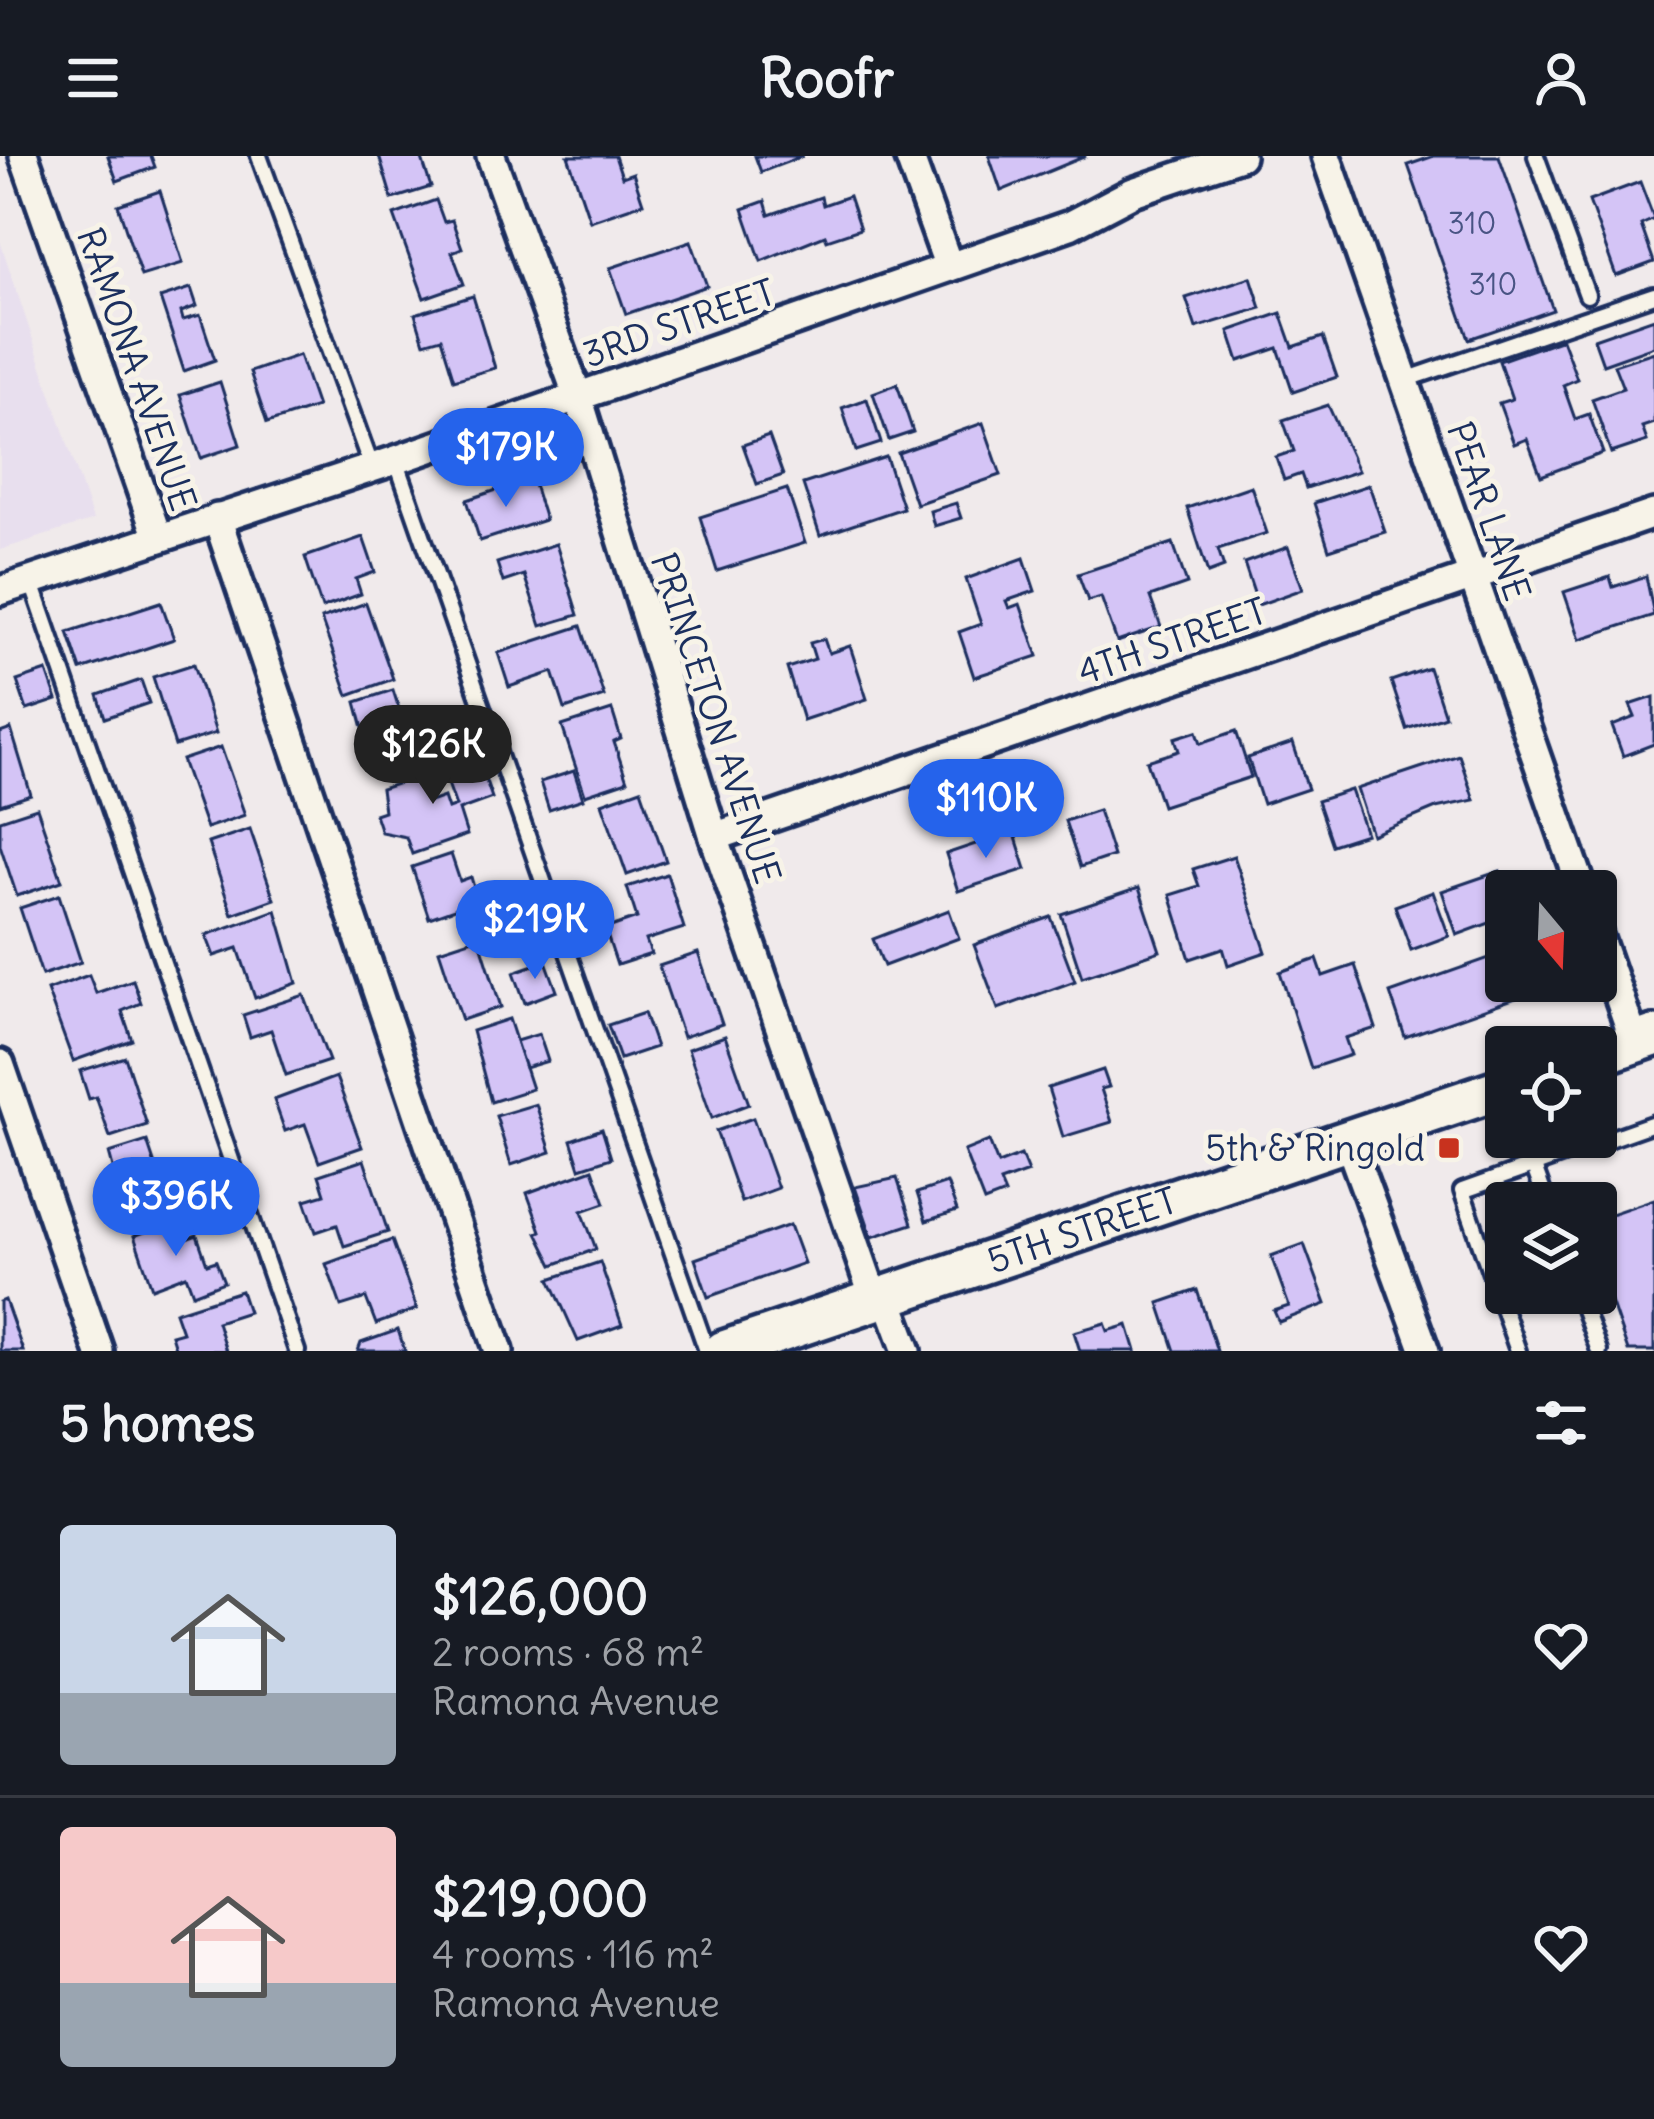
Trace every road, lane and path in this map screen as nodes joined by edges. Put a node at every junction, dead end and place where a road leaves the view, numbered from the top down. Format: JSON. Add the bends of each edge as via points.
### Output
{"nodes":[{"id":1,"x":24,"y":156,"type":"edge"},
{"id":2,"x":259,"y":156,"type":"edge"},
{"id":3,"x":491,"y":156,"type":"edge"},
{"id":4,"x":909,"y":156,"type":"edge"},
{"id":5,"x":1240,"y":156,"type":"edge"},
{"id":6,"x":1325,"y":156,"type":"edge"},
{"id":7,"x":1536,"y":156,"type":"edge"},
{"id":8,"x":949,"y":267,"type":"junction"},
{"id":9,"x":1654,"y":295,"type":"edge"},
{"id":10,"x":1587,"y":296,"type":"dead end"},
{"id":11,"x":1405,"y":380,"type":"junction"},
{"id":12,"x":578,"y":397,"type":"junction"},
{"id":13,"x":384,"y":464,"type":"junction"},
{"id":14,"x":1654,"y":514,"type":"edge"},
{"id":15,"x":217,"y":518,"type":"junction"},
{"id":16,"x":158,"y":538,"type":"junction"},
{"id":17,"x":1474,"y":575,"type":"junction"},
{"id":18,"x":32,"y":580,"type":"junction"},
{"id":19,"x":0,"y":591,"type":"edge"},
{"id":20,"x":714,"y":837,"type":"junction"},
{"id":21,"x":1575,"y":870,"type":"edge"},
{"id":22,"x":1617,"y":978,"type":"edge"},
{"id":23,"x":1644,"y":1040,"type":"edge"},
{"id":24,"x":0,"y":1064,"type":"edge"},
{"id":25,"x":1485,"y":1095,"type":"edge"},
{"id":26,"x":1654,"y":1123,"type":"edge"},
{"id":27,"x":1348,"y":1140,"type":"junction"},
{"id":28,"x":1530,"y":1158,"type":"edge"},
{"id":29,"x":1533,"y":1166,"type":"junction"},
{"id":30,"x":1539,"y":1182,"type":"edge"},
{"id":31,"x":881,"y":1299,"type":"junction"},
{"id":32,"x":1586,"y":1314,"type":"edge"},
{"id":33,"x":99,"y":1351,"type":"edge"},
{"id":34,"x":297,"y":1351,"type":"edge"},
{"id":35,"x":500,"y":1351,"type":"edge"},
{"id":36,"x":707,"y":1351,"type":"edge"},
{"id":37,"x":724,"y":1351,"type":"edge"},
{"id":38,"x":907,"y":1351,"type":"edge"},
{"id":39,"x":1425,"y":1351,"type":"edge"},
{"id":40,"x":1518,"y":1351,"type":"edge"},
{"id":41,"x":1599,"y":1351,"type":"edge"}],
"edges":[{"from":1,"to":16,"type":"street","name":"RAMONA AVENUE"},
{"from":2,"to":13,"type":"lane"},
{"from":3,"to":12,"type":"street","name":"PRINCETON AVENUE"},
{"from":4,"to":8,"type":"street"},
{"from":5,"to":8,"type":"street","name":"3RD STREET"},
{"from":6,"to":11,"type":"street","name":"PEAR LANE"},
{"from":7,"to":10,"type":"lane"},
{"from":8,"to":12,"type":"street","name":"3RD STREET"},
{"from":9,"to":11,"type":"lane"},
{"from":11,"to":17,"type":"street","name":"PEAR LANE"},
{"from":12,"to":13,"type":"street","name":"3RD STREET"},
{"from":12,"to":20,"type":"street","name":"PRINCETON AVENUE"},
{"from":13,"to":15,"type":"street","name":"3RD STREET"},
{"from":13,"to":36,"type":"lane"},
{"from":14,"to":17,"type":"street","name":"4TH STREET"},
{"from":15,"to":16,"type":"street","name":"3RD STREET"},
{"from":15,"to":35,"type":"street","name":"RAMONA AVENUE"},
{"from":16,"to":18,"type":"street","name":"3RD STREET"},
{"from":17,"to":20,"type":"street","name":"4TH STREET"},
{"from":17,"to":21,"type":"street","name":"PEAR LANE"},
{"from":18,"to":19,"type":"street","name":"3RD STREET"},
{"from":18,"to":34,"type":"lane"},
{"from":20,"to":31,"type":"street","name":"PRINCETON AVENUE"},
{"from":22,"to":23,"type":"street"},
{"from":24,"to":33,"type":"street"},
{"from":25,"to":27,"type":"main road","name":"5TH STREET"},
{"from":26,"to":29,"type":"lane"},
{"from":27,"to":31,"type":"main road","name":"5TH STREET"},
{"from":27,"to":39,"type":"street"},
{"from":28,"to":29,"type":"lane"},
{"from":29,"to":30,"type":"lane"},
{"from":29,"to":40,"type":"lane","via":[[1462,1191]]},
{"from":31,"to":37,"type":"main road","name":"5TH STREET"},
{"from":31,"to":38,"type":"street","name":"PRINCETON AVENUE"},
{"from":32,"to":41,"type":"lane"}]}
